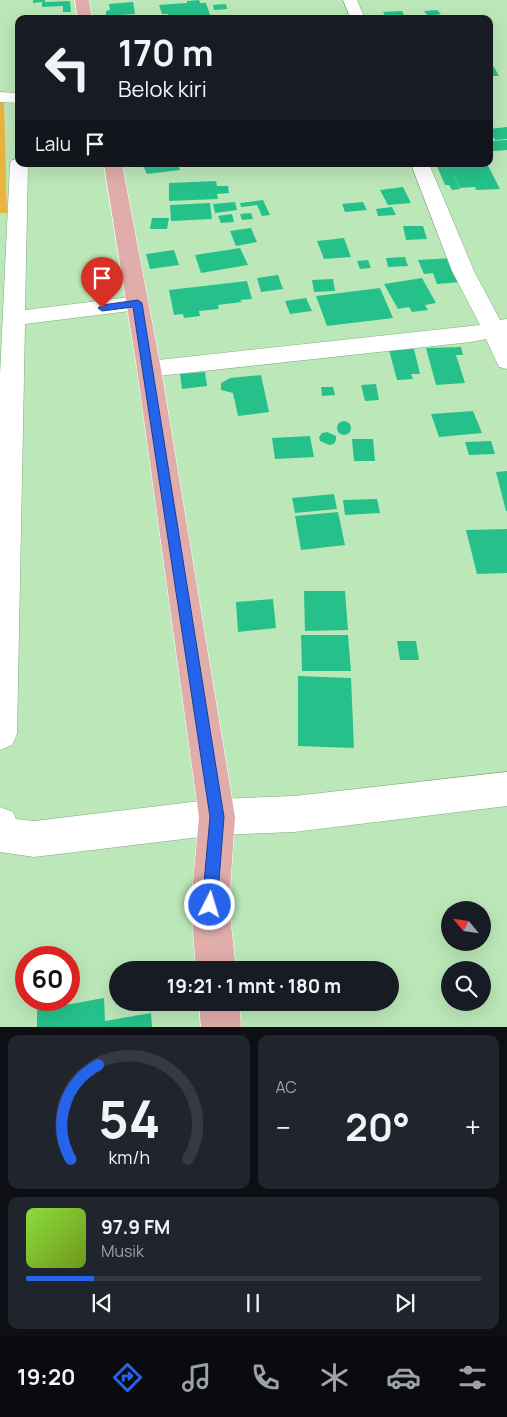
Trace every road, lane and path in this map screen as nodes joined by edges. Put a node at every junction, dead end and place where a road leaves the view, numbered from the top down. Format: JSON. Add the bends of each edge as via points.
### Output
{"nodes":[{"id":1,"x":82,"y":0,"type":"edge"},
{"id":2,"x":350,"y":0,"type":"edge"},
{"id":3,"x":84,"y":15,"type":"edge"},
{"id":4,"x":356,"y":15,"type":"edge"},
{"id":5,"x":0,"y":97,"type":"edge"},
{"id":6,"x":15,"y":98,"type":"edge"},
{"id":7,"x":19,"y":167,"type":"edge"},
{"id":8,"x":114,"y":167,"type":"edge"},
{"id":9,"x":421,"y":167,"type":"edge"},
{"id":10,"x":138,"y":303,"type":"junction"},
{"id":11,"x":15,"y":318,"type":"junction"},
{"id":12,"x":500,"y":327,"type":"edge"},
{"id":13,"x":507,"y":361,"type":"edge"},
{"id":14,"x":149,"y":369,"type":"junction"},
{"id":15,"x":6,"y":411,"type":"edge"},
{"id":16,"x":0,"y":734,"type":"edge"},
{"id":17,"x":507,"y":789,"type":"edge"},
{"id":18,"x":217,"y":817,"type":"junction"},
{"id":19,"x":0,"y":825,"type":"edge"},
{"id":20,"x":215,"y":961,"type":"edge"},
{"id":21,"x":220,"y":1011,"type":"edge"},
{"id":22,"x":221,"y":1027,"type":"edge"}],
"edges":[{"from":1,"to":3,"type":"main road"},
{"from":2,"to":4,"type":"street"},
{"from":5,"to":6,"type":"street"},
{"from":7,"to":11,"type":"street"},
{"from":8,"to":10,"type":"main road"},
{"from":9,"to":12,"type":"street","via":[[463,271]]},
{"from":10,"to":11,"type":"street"},
{"from":10,"to":14,"type":"main road"},
{"from":11,"to":15,"type":"street"},
{"from":12,"to":13,"type":"street"},
{"from":12,"to":14,"type":"street","via":[[471,335]]},
{"from":14,"to":18,"type":"main road"},
{"from":15,"to":16,"type":"street"},
{"from":17,"to":18,"type":"street","via":[[294,814]]},
{"from":18,"to":19,"type":"street","via":[[34,840],[5,836]]},
{"from":18,"to":20,"type":"main road","via":[[210,905]]},
{"from":21,"to":22,"type":"main road"}]}
